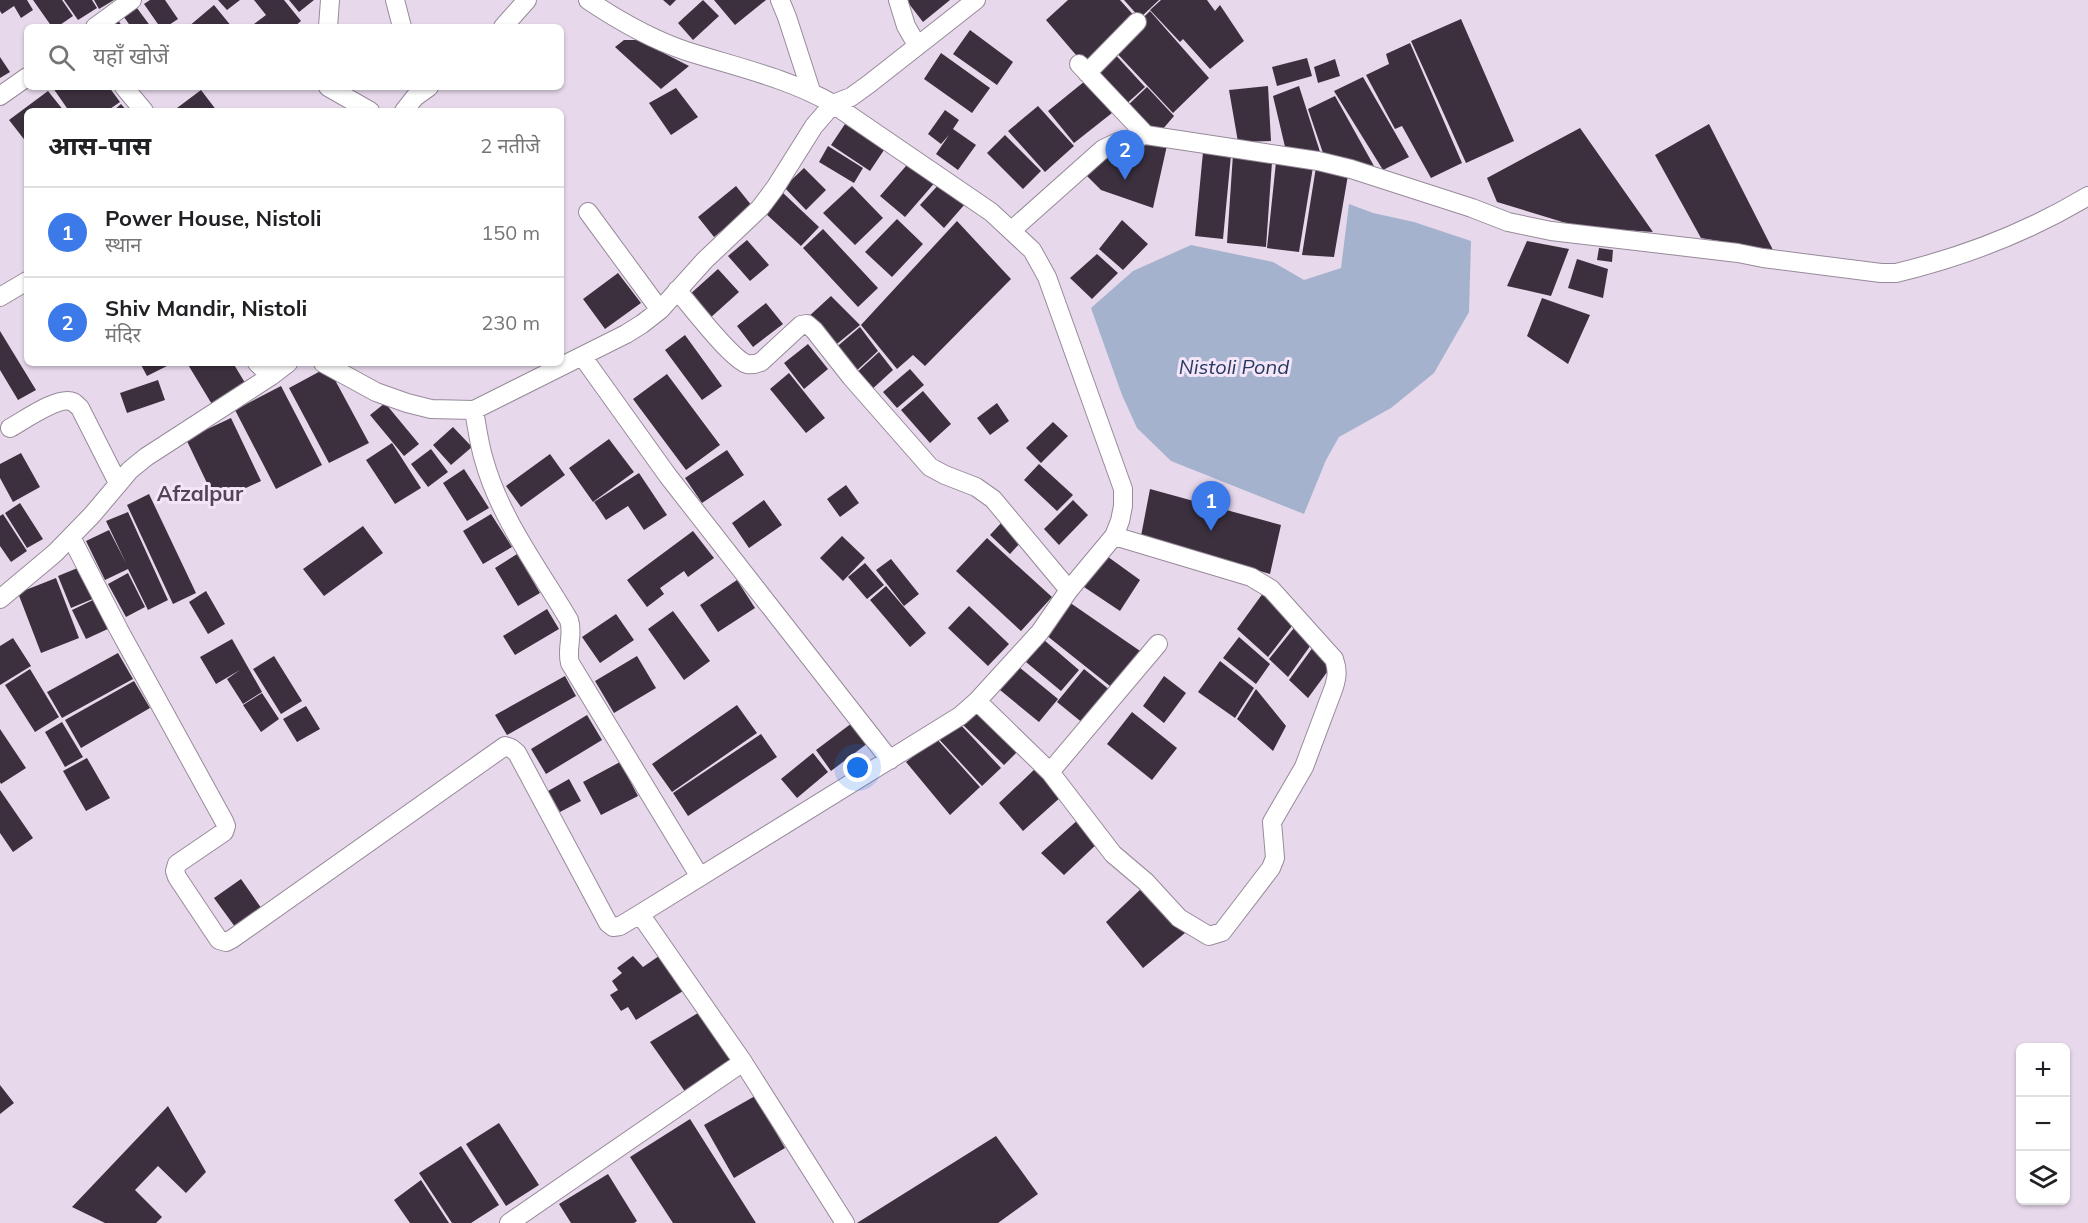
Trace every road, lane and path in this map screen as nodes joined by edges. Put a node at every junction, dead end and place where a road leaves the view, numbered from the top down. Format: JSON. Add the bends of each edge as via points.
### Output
{"nodes":[{"id":1,"x":132,"y":0,"type":"edge"},
{"id":2,"x":330,"y":0,"type":"edge"},
{"id":3,"x":395,"y":0,"type":"edge"},
{"id":4,"x":527,"y":0,"type":"edge"},
{"id":5,"x":588,"y":0,"type":"edge"},
{"id":6,"x":780,"y":0,"type":"edge"},
{"id":7,"x":898,"y":0,"type":"edge"},
{"id":8,"x":976,"y":0,"type":"edge"},
{"id":9,"x":1137,"y":22,"type":"dead end"},
{"id":10,"x":99,"y":24,"type":"edge"},
{"id":11,"x":328,"y":24,"type":"edge"},
{"id":12,"x":401,"y":24,"type":"edge"},
{"id":13,"x":506,"y":24,"type":"edge"},
{"id":14,"x":917,"y":45,"type":"junction"},
{"id":15,"x":24,"y":78,"type":"edge"},
{"id":16,"x":126,"y":90,"type":"edge"},
{"id":17,"x":333,"y":90,"type":"edge"},
{"id":18,"x":811,"y":92,"type":"junction"},
{"id":19,"x":0,"y":96,"type":"edge"},
{"id":20,"x":833,"y":104,"type":"junction"},
{"id":21,"x":141,"y":108,"type":"edge"},
{"id":22,"x":365,"y":108,"type":"edge"},
{"id":23,"x":1146,"y":135,"type":"junction"},
{"id":24,"x":2088,"y":196,"type":"edge"},
{"id":25,"x":588,"y":212,"type":"dead end"},
{"id":26,"x":1012,"y":230,"type":"junction"},
{"id":27,"x":24,"y":283,"type":"edge"},
{"id":28,"x":677,"y":290,"type":"junction"},
{"id":29,"x":0,"y":297,"type":"edge"},
{"id":30,"x":660,"y":310,"type":"junction"},
{"id":31,"x":582,"y":356,"type":"junction"},
{"id":32,"x":564,"y":365,"type":"edge"},
{"id":33,"x":260,"y":366,"type":"edge"},
{"id":34,"x":284,"y":366,"type":"edge"},
{"id":35,"x":328,"y":366,"type":"edge"},
{"id":36,"x":562,"y":366,"type":"edge"},
{"id":37,"x":271,"y":376,"type":"junction"},
{"id":38,"x":474,"y":410,"type":"junction"},
{"id":39,"x":10,"y":428,"type":"dead end"},
{"id":40,"x":118,"y":483,"type":"junction"},
{"id":41,"x":1113,"y":536,"type":"junction"},
{"id":42,"x":71,"y":537,"type":"junction"},
{"id":43,"x":1069,"y":590,"type":"junction"},
{"id":44,"x":0,"y":599,"type":"edge"},
{"id":45,"x":1158,"y":644,"type":"dead end"},
{"id":46,"x":977,"y":701,"type":"junction"},
{"id":47,"x":890,"y":760,"type":"junction"},
{"id":48,"x":1050,"y":772,"type":"junction"},
{"id":49,"x":700,"y":877,"type":"junction"},
{"id":50,"x":640,"y":914,"type":"junction"},
{"id":51,"x":743,"y":1062,"type":"junction"},
{"id":52,"x":509,"y":1223,"type":"edge"},
{"id":53,"x":845,"y":1223,"type":"edge"}],
"edges":[{"from":1,"to":10,"type":"street"},
{"from":2,"to":11,"type":"street"},
{"from":3,"to":12,"type":"street"},
{"from":4,"to":13,"type":"street"},
{"from":5,"to":18,"type":"street","via":[[649,36]]},
{"from":6,"to":18,"type":"street"},
{"from":7,"to":14,"type":"street"},
{"from":8,"to":14,"type":"street"},
{"from":9,"to":23,"type":"street","via":[[1083,68]]},
{"from":14,"to":20,"type":"street","via":[[851,97]]},
{"from":15,"to":19,"type":"street"},
{"from":16,"to":21,"type":"street"},
{"from":17,"to":22,"type":"street"},
{"from":18,"to":20,"type":"street"},
{"from":20,"to":26,"type":"street"},
{"from":20,"to":28,"type":"street","via":[[760,208]]},
{"from":23,"to":24,"type":"street","via":[[1318,161],[1508,222],[1551,231],[1881,273],[1896,273],[1977,250]]},
{"from":23,"to":26,"type":"street","via":[[1103,149]]},
{"from":25,"to":30,"type":"street"},
{"from":26,"to":41,"type":"street","via":[[1032,250],[1047,277],[1123,489],[1120,521]]},
{"from":27,"to":29,"type":"street"},
{"from":28,"to":30,"type":"street"},
{"from":28,"to":43,"type":"street","via":[[745,363],[761,362],[801,325],[807,324],[930,467],[976,487],[993,499]]},
{"from":30,"to":31,"type":"street"},
{"from":31,"to":32,"type":"street"},
{"from":31,"to":47,"type":"street","via":[[668,476]]},
{"from":33,"to":37,"type":"street"},
{"from":34,"to":37,"type":"street"},
{"from":35,"to":38,"type":"street","via":[[376,392],[407,403],[431,409]]},
{"from":36,"to":38,"type":"street"},
{"from":37,"to":40,"type":"street","via":[[146,457]]},
{"from":38,"to":49,"type":"street","via":[[483,460],[495,491],[569,620],[570,663]]},
{"from":39,"to":40,"type":"street","via":[[55,403],[74,402]]},
{"from":40,"to":42,"type":"street"},
{"from":41,"to":43,"type":"street"},
{"from":41,"to":48,"type":"street","via":[[1261,581],[1334,660],[1337,675],[1304,767],[1272,822],[1275,858],[1271,868],[1216,935],[1209,936],[1179,918],[1146,882],[1122,864]]},
{"from":42,"to":44,"type":"street"},
{"from":42,"to":50,"type":"street","via":[[224,820],[224,832],[177,864],[175,871],[219,940],[232,939],[505,746],[517,753],[608,923],[620,926]]},
{"from":43,"to":46,"type":"street","via":[[1040,632]]},
{"from":45,"to":48,"type":"street"},
{"from":46,"to":47,"type":"street"},
{"from":46,"to":48,"type":"street"},
{"from":47,"to":49,"type":"street"},
{"from":49,"to":50,"type":"street"},
{"from":50,"to":51,"type":"street"},
{"from":51,"to":52,"type":"street"},
{"from":51,"to":53,"type":"street"}]}
